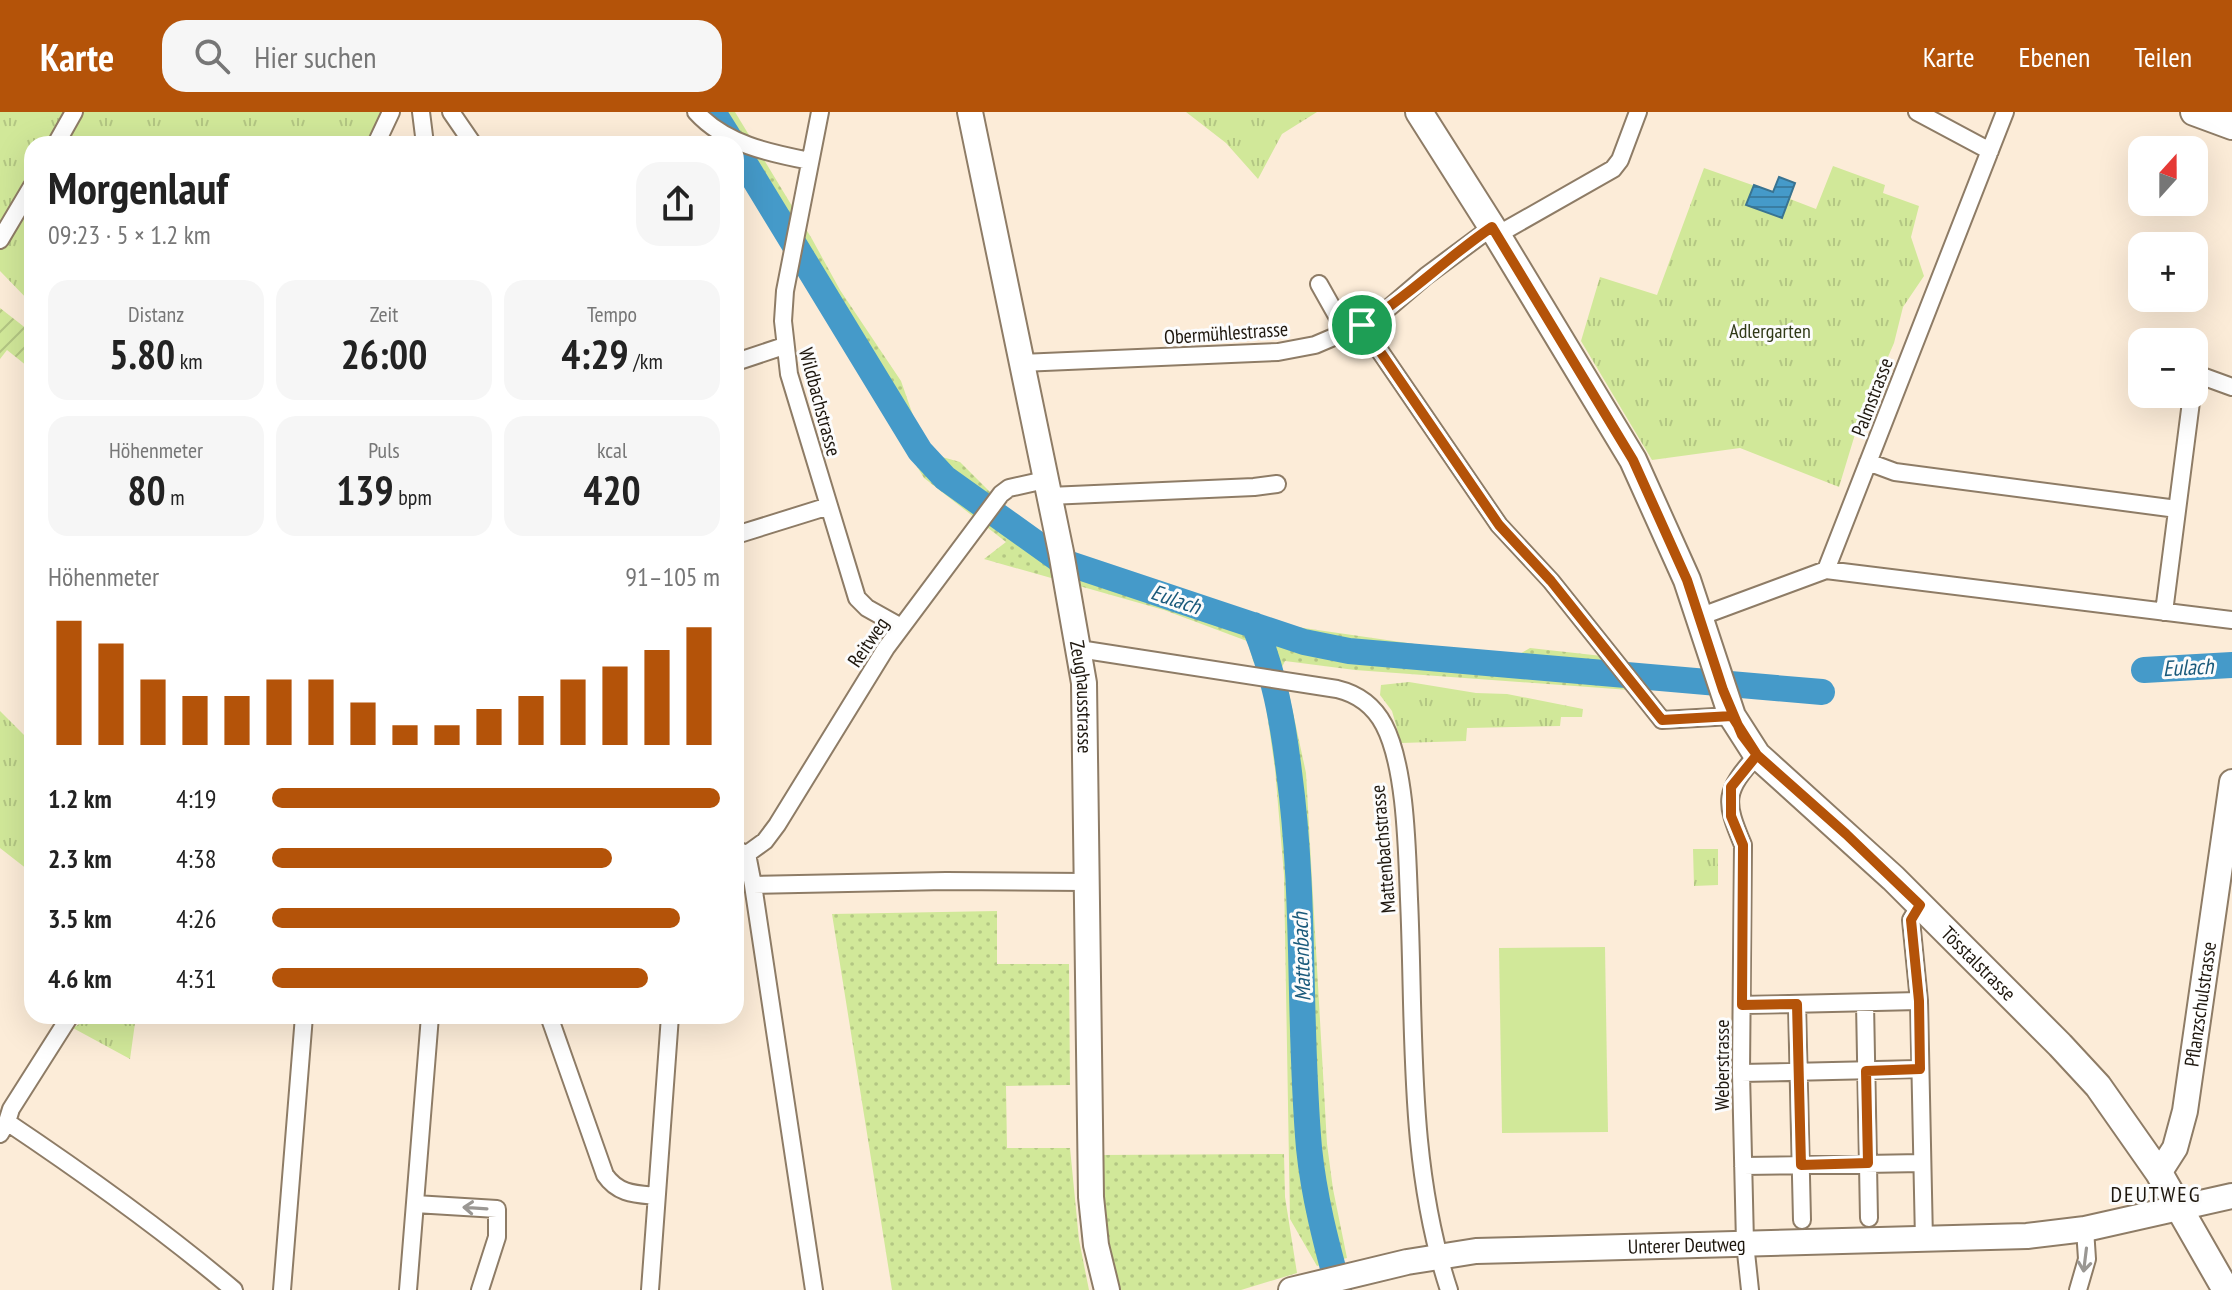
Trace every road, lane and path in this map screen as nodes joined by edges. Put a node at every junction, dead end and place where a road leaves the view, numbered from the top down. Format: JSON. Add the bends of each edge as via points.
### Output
{"nodes":[{"id":1,"x":74,"y":112,"type":"edge"},
{"id":2,"x":391,"y":112,"type":"edge"},
{"id":3,"x":421,"y":112,"type":"edge"},
{"id":4,"x":451,"y":112,"type":"edge"},
{"id":5,"x":820,"y":112,"type":"edge"},
{"id":6,"x":970,"y":112,"type":"edge"},
{"id":7,"x":1419,"y":112,"type":"edge"},
{"id":8,"x":1638,"y":112,"type":"edge"},
{"id":9,"x":1917,"y":112,"type":"edge"},
{"id":10,"x":2005,"y":112,"type":"edge"},
{"id":11,"x":2194,"y":112,"type":"edge"},
{"id":12,"x":702,"y":118,"type":"edge"},
{"id":13,"x":2232,"y":126,"type":"edge"},
{"id":14,"x":60,"y":136,"type":"edge"},
{"id":15,"x":380,"y":136,"type":"edge"},
{"id":16,"x":424,"y":136,"type":"edge"},
{"id":17,"x":468,"y":136,"type":"edge"},
{"id":18,"x":732,"y":136,"type":"edge"},
{"id":19,"x":744,"y":143,"type":"edge"},
{"id":20,"x":1990,"y":151,"type":"junction"},
{"id":21,"x":810,"y":161,"type":"junction"},
{"id":22,"x":24,"y":200,"type":"edge"},
{"id":23,"x":1495,"y":231,"type":"junction"},
{"id":24,"x":0,"y":240,"type":"edge"},
{"id":25,"x":1319,"y":284,"type":"dead end"},
{"id":26,"x":1354,"y":329,"type":"junction"},
{"id":27,"x":784,"y":346,"type":"junction"},
{"id":28,"x":744,"y":359,"type":"edge"},
{"id":29,"x":1021,"y":363,"type":"junction"},
{"id":30,"x":2208,"y":378,"type":"edge"},
{"id":31,"x":2232,"y":387,"type":"edge"},
{"id":32,"x":2190,"y":408,"type":"edge"},
{"id":33,"x":1868,"y":462,"type":"junction"},
{"id":34,"x":1277,"y":484,"type":"dead end"},
{"id":35,"x":1047,"y":488,"type":"junction"},
{"id":36,"x":829,"y":506,"type":"junction"},
{"id":37,"x":2177,"y":509,"type":"junction"},
{"id":38,"x":744,"y":533,"type":"edge"},
{"id":39,"x":1826,"y":570,"type":"junction"},
{"id":40,"x":2164,"y":612,"type":"junction"},
{"id":41,"x":1699,"y":617,"type":"junction"},
{"id":42,"x":2232,"y":620,"type":"edge"},
{"id":43,"x":901,"y":627,"type":"junction"},
{"id":44,"x":1079,"y":649,"type":"junction"},
{"id":45,"x":1732,"y":716,"type":"junction"},
{"id":46,"x":1757,"y":755,"type":"junction"},
{"id":47,"x":2232,"y":782,"type":"edge"},
{"id":48,"x":744,"y":851,"type":"edge"},
{"id":49,"x":744,"y":860,"type":"edge"},
{"id":50,"x":1086,"y":882,"type":"junction"},
{"id":51,"x":753,"y":885,"type":"junction"},
{"id":52,"x":1920,"y":905,"type":"junction"},
{"id":53,"x":1919,"y":1001,"type":"junction"},
{"id":54,"x":1865,"y":1003,"type":"junction"},
{"id":55,"x":1797,"y":1004,"type":"junction"},
{"id":56,"x":1742,"y":1005,"type":"junction"},
{"id":57,"x":65,"y":1024,"type":"edge"},
{"id":58,"x":303,"y":1024,"type":"edge"},
{"id":59,"x":429,"y":1024,"type":"edge"},
{"id":60,"x":552,"y":1024,"type":"edge"},
{"id":61,"x":669,"y":1024,"type":"edge"},
{"id":62,"x":1920,"y":1069,"type":"junction"},
{"id":63,"x":1866,"y":1071,"type":"junction"},
{"id":64,"x":1798,"y":1072,"type":"junction"},
{"id":65,"x":1741,"y":1073,"type":"junction"},
{"id":66,"x":4,"y":1128,"type":"edge"},
{"id":67,"x":1868,"y":1163,"type":"junction"},
{"id":68,"x":1922,"y":1163,"type":"junction"},
{"id":69,"x":1801,"y":1165,"type":"junction"},
{"id":70,"x":1743,"y":1166,"type":"junction"},
{"id":71,"x":2159,"y":1173,"type":"junction"},
{"id":72,"x":656,"y":1196,"type":"junction"},
{"id":73,"x":2232,"y":1196,"type":"edge"},
{"id":74,"x":415,"y":1204,"type":"junction"},
{"id":75,"x":2177,"y":1206,"type":"junction"},
{"id":76,"x":1869,"y":1218,"type":"dead end"},
{"id":77,"x":1802,"y":1220,"type":"dead end"},
{"id":78,"x":2085,"y":1229,"type":"junction"},
{"id":79,"x":1924,"y":1240,"type":"junction"},
{"id":80,"x":1745,"y":1243,"type":"junction"},
{"id":81,"x":1438,"y":1256,"type":"junction"},
{"id":82,"x":234,"y":1290,"type":"edge"},
{"id":83,"x":282,"y":1290,"type":"edge"},
{"id":84,"x":408,"y":1290,"type":"edge"},
{"id":85,"x":480,"y":1290,"type":"edge"},
{"id":86,"x":650,"y":1290,"type":"edge"},
{"id":87,"x":814,"y":1290,"type":"edge"},
{"id":88,"x":1107,"y":1290,"type":"edge"},
{"id":89,"x":1291,"y":1290,"type":"edge"},
{"id":90,"x":1449,"y":1290,"type":"edge"},
{"id":91,"x":1750,"y":1290,"type":"edge"},
{"id":92,"x":2078,"y":1290,"type":"edge"},
{"id":93,"x":2226,"y":1290,"type":"edge"}],
"edges":[{"from":1,"to":14,"type":"street"},
{"from":2,"to":15,"type":"street"},
{"from":3,"to":16,"type":"street"},
{"from":4,"to":17,"type":"street"},
{"from":5,"to":21,"type":"street","name":"Wildbachstrasse"},
{"from":6,"to":29,"type":"street","name":"Zeughausstrasse"},
{"from":7,"to":23,"type":"main road","name":"Tösstalstrasse"},
{"from":8,"to":23,"type":"street","name":"Obermühlestrasse","via":[[1613,169]]},
{"from":9,"to":20,"type":"street"},
{"from":10,"to":20,"type":"street","name":"Palmstrasse"},
{"from":11,"to":13,"type":"main road"},
{"from":12,"to":18,"type":"street"},
{"from":19,"to":21,"type":"street"},
{"from":20,"to":33,"type":"street","name":"Palmstrasse"},
{"from":21,"to":27,"type":"street","name":"Wildbachstrasse","via":[[791,262]]},
{"from":22,"to":24,"type":"street"},
{"from":23,"to":26,"type":"street","name":"Obermühlestrasse"},
{"from":23,"to":41,"type":"main road","name":"Tösstalstrasse","via":[[1633,460]]},
{"from":25,"to":26,"type":"street"},
{"from":26,"to":29,"type":"street","name":"Obermühlestrasse","via":[[1315,345],[1278,352]]},
{"from":26,"to":45,"type":"street","via":[[1499,525],[1662,720]]},
{"from":27,"to":28,"type":"street"},
{"from":27,"to":36,"type":"street","name":"Wildbachstrasse"},
{"from":29,"to":35,"type":"street","name":"Zeughausstrasse"},
{"from":30,"to":31,"type":"street"},
{"from":32,"to":37,"type":"street"},
{"from":33,"to":37,"type":"street","via":[[1895,472]]},
{"from":33,"to":39,"type":"street","name":"Palmstrasse"},
{"from":34,"to":35,"type":"street","name":"Reitweg"},
{"from":35,"to":43,"type":"street","name":"Reitweg","via":[[1009,488]]},
{"from":35,"to":44,"type":"street","name":"Zeughausstrasse"},
{"from":36,"to":38,"type":"street"},
{"from":36,"to":43,"type":"street","name":"Wildbachstrasse","via":[[857,598]]},
{"from":37,"to":40,"type":"street"},
{"from":39,"to":40,"type":"street"},
{"from":39,"to":41,"type":"street"},
{"from":40,"to":42,"type":"street"},
{"from":41,"to":45,"type":"main road","name":"Tösstalstrasse"},
{"from":43,"to":48,"type":"street","name":"Reitweg","via":[[777,825],[765,841]]},
{"from":44,"to":50,"type":"street","name":"Zeughausstrasse"},
{"from":44,"to":81,"type":"street","name":"Mattenbachstrasse","via":[[1337,689],[1356,696],[1383,725],[1406,836],[1420,1169]]},
{"from":45,"to":46,"type":"main road","name":"Tösstalstrasse"},
{"from":46,"to":52,"type":"main road","name":"Tösstalstrasse"},
{"from":46,"to":56,"type":"street","name":"Weberstrasse","via":[[1731,787],[1731,816],[1743,845]]},
{"from":47,"to":71,"type":"street","name":"Pflanzschulstrasse","via":[[2185,1111],[2175,1148]]},
{"from":49,"to":51,"type":"street"},
{"from":50,"to":51,"type":"street"},
{"from":50,"to":88,"type":"street","name":"Zeughausstrasse","via":[[1091,1197]]},
{"from":51,"to":87,"type":"street"},
{"from":52,"to":53,"type":"street","via":[[1911,920]]},
{"from":52,"to":71,"type":"main road","name":"Tösstalstrasse","via":[[2098,1086]]},
{"from":53,"to":54,"type":"street"},
{"from":53,"to":62,"type":"street"},
{"from":54,"to":55,"type":"street"},
{"from":54,"to":63,"type":"street"},
{"from":55,"to":56,"type":"street"},
{"from":55,"to":64,"type":"street"},
{"from":56,"to":65,"type":"street","name":"Weberstrasse"},
{"from":57,"to":66,"type":"street"},
{"from":58,"to":83,"type":"street"},
{"from":59,"to":74,"type":"street"},
{"from":60,"to":72,"type":"street","via":[[605,1175],[626,1193]]},
{"from":61,"to":72,"type":"street"},
{"from":62,"to":63,"type":"street"},
{"from":62,"to":68,"type":"street"},
{"from":63,"to":64,"type":"street"},
{"from":63,"to":67,"type":"street"},
{"from":64,"to":65,"type":"street"},
{"from":64,"to":69,"type":"street"},
{"from":65,"to":70,"type":"street","name":"Weberstrasse"},
{"from":66,"to":82,"type":"street","via":[[99,1183]]},
{"from":67,"to":68,"type":"street"},
{"from":67,"to":69,"type":"street"},
{"from":67,"to":76,"type":"street"},
{"from":68,"to":79,"type":"street"},
{"from":69,"to":70,"type":"street"},
{"from":69,"to":77,"type":"street"},
{"from":70,"to":80,"type":"street","name":"Weberstrasse"},
{"from":71,"to":75,"type":"main road","name":"Tösstalstrasse"},
{"from":72,"to":86,"type":"street"},
{"from":73,"to":75,"type":"street","name":"Unterer Deutweg"},
{"from":74,"to":84,"type":"street"},
{"from":85,"to":74,"type":"street","one_way":true,"via":[[497,1237],[497,1209]]},
{"from":75,"to":78,"type":"street","name":"Unterer Deutweg"},
{"from":75,"to":93,"type":"main road","name":"Tösstalstrasse"},
{"from":78,"to":79,"type":"street","name":"Unterer Deutweg"},
{"from":78,"to":92,"type":"street","one_way":true,"via":[[2087,1259]]},
{"from":79,"to":80,"type":"street","name":"Unterer Deutweg"},
{"from":80,"to":81,"type":"street","name":"Unterer Deutweg"},
{"from":80,"to":91,"type":"street","name":"Weberstrasse"},
{"from":81,"to":89,"type":"street","name":"Unterer Deutweg"},
{"from":81,"to":90,"type":"street","name":"Mattenbachstrasse"}]}
